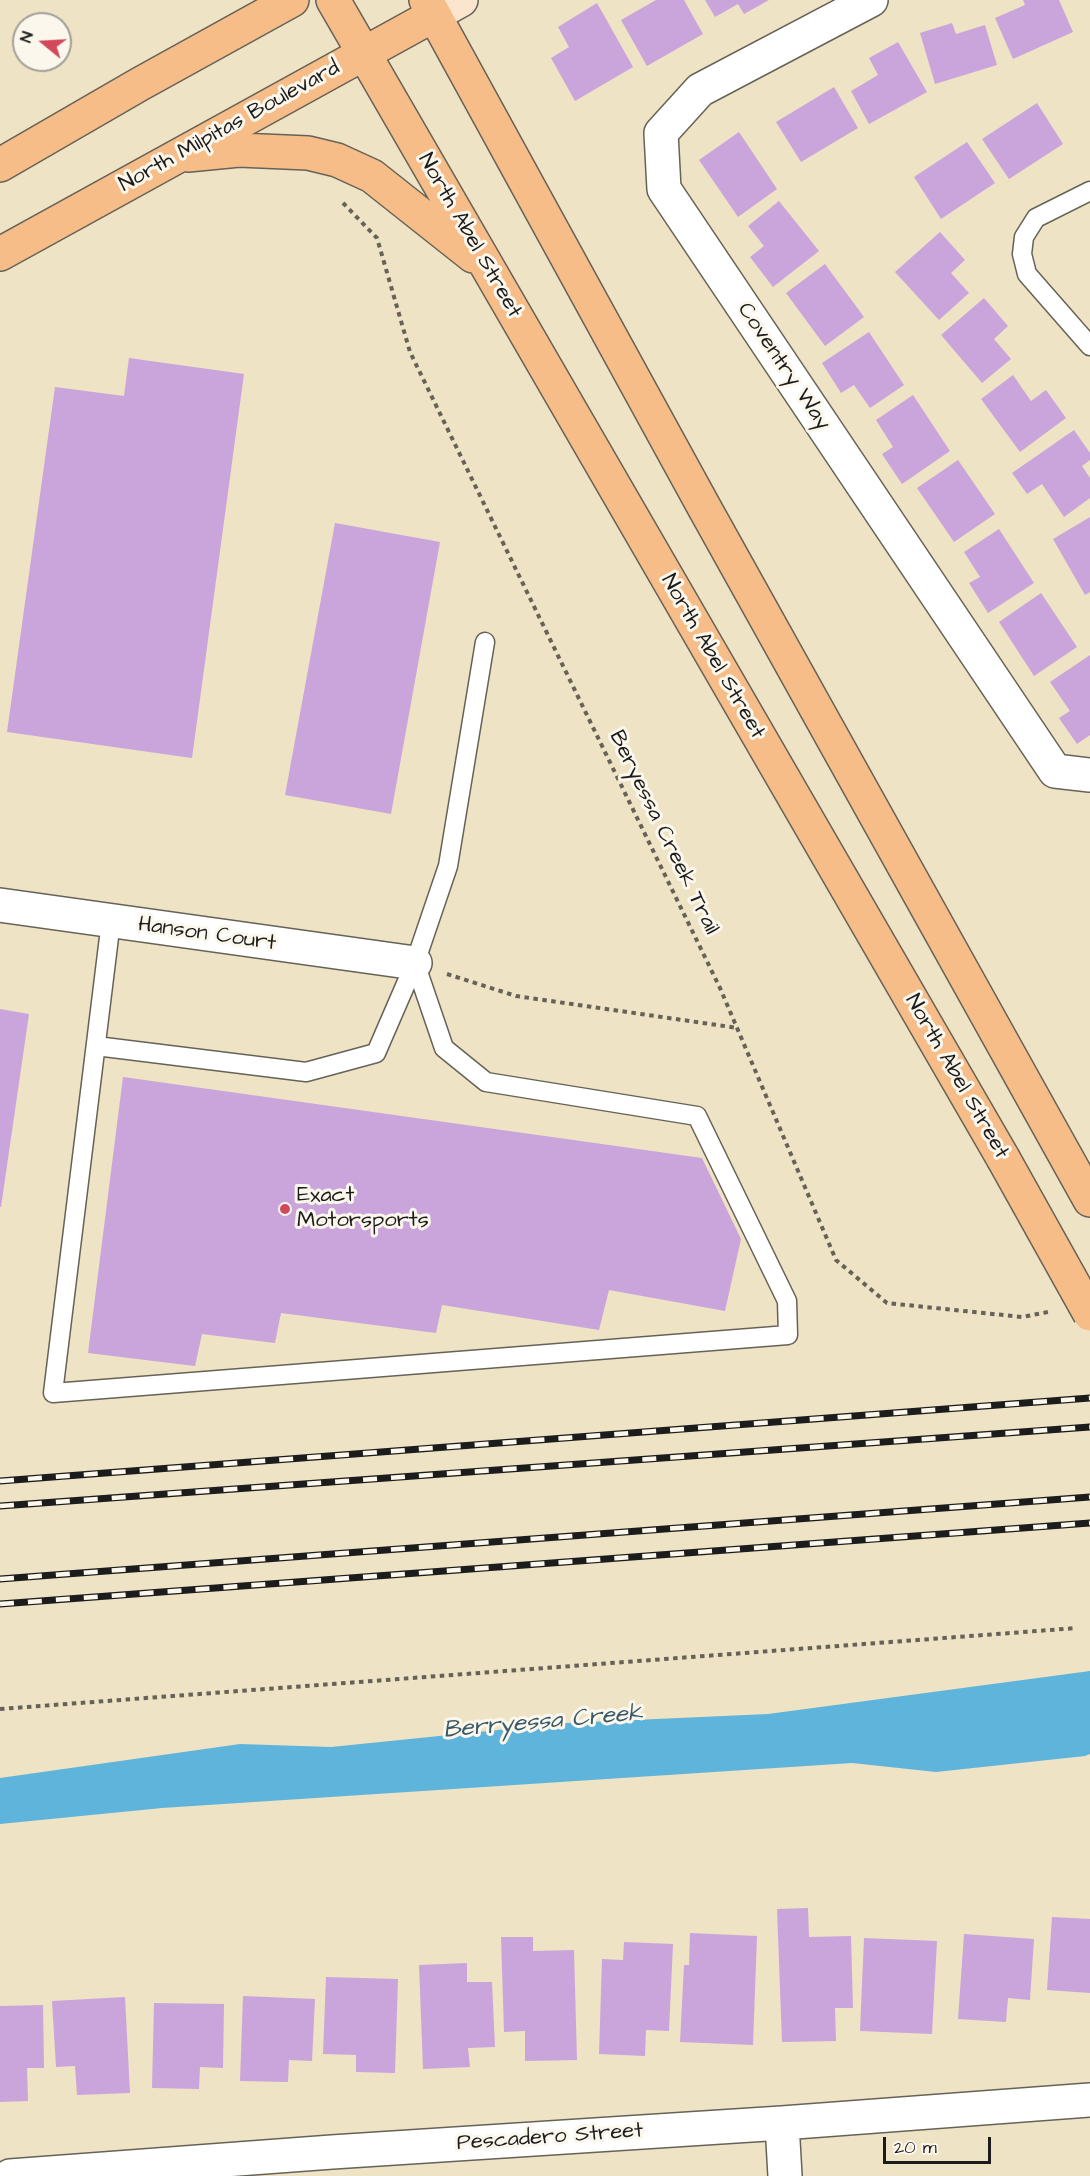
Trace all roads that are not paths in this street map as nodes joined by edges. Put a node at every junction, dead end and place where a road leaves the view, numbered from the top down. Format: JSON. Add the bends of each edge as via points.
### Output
{"nodes":[{"id":1,"x":292,"y":0,"type":"edge"},
{"id":2,"x":333,"y":0,"type":"edge"},
{"id":3,"x":871,"y":0,"type":"edge"},
{"id":4,"x":441,"y":5,"type":"edge"},
{"id":5,"x":364,"y":54,"type":"junction"},
{"id":6,"x":174,"y":157,"type":"junction"},
{"id":7,"x":0,"y":165,"type":"edge"},
{"id":8,"x":1090,"y":190,"type":"edge"},
{"id":9,"x":0,"y":254,"type":"edge"},
{"id":10,"x":485,"y":266,"type":"junction"},
{"id":11,"x":1090,"y":346,"type":"edge"},
{"id":12,"x":485,"y":642,"type":"dead end"},
{"id":13,"x":1090,"y":775,"type":"edge"},
{"id":14,"x":0,"y":905,"type":"edge"},
{"id":15,"x":111,"y":921,"type":"junction"},
{"id":16,"x":415,"y":963,"type":"junction"},
{"id":17,"x":96,"y":1046,"type":"junction"},
{"id":18,"x":1090,"y":1200,"type":"edge"},
{"id":19,"x":1090,"y":1314,"type":"edge"},
{"id":20,"x":1090,"y":2100,"type":"edge"},
{"id":21,"x":782,"y":2123,"type":"junction"},
{"id":22,"x":333,"y":2164,"type":"edge"},
{"id":23,"x":10,"y":2176,"type":"edge"},
{"id":24,"x":785,"y":2176,"type":"edge"}],
"edges":[{"from":1,"to":7,"type":"main road"},
{"from":2,"to":5,"type":"main road","name":"North Abel Street"},
{"from":3,"to":13,"type":"street","name":"Coventry Way","via":[[700,90],[661,133],[664,189],[1056,771]]},
{"from":4,"to":5,"type":"main road","name":"North Milpitas Boulevard"},
{"from":4,"to":18,"type":"main road","via":[[698,496]]},
{"from":5,"to":6,"type":"main road","name":"North Milpitas Boulevard"},
{"from":5,"to":10,"type":"main road","name":"North Abel Street"},
{"from":6,"to":9,"type":"main road","name":"North Milpitas Boulevard"},
{"from":6,"to":10,"type":"main road","via":[[239,150],[308,153],[337,160],[372,176]]},
{"from":8,"to":11,"type":"lane","via":[[1036,219],[1024,237],[1022,254],[1027,274]]},
{"from":10,"to":19,"type":"main road","name":"North Abel Street","bridge":true},
{"from":12,"to":16,"type":"lane","via":[[448,866]]},
{"from":14,"to":15,"type":"street","name":"Hanson Court"},
{"from":15,"to":16,"type":"street","name":"Hanson Court"},
{"from":15,"to":17,"type":"lane"},
{"from":16,"to":17,"type":"lane","via":[[376,1053],[306,1072]]},
{"from":16,"to":17,"type":"lane","via":[[444,1048],[486,1082],[697,1116],[787,1300],[788,1335],[53,1393]]},
{"from":20,"to":21,"type":"street","name":"Pescadero Street"},
{"from":21,"to":22,"type":"street","name":"Pescadero Street"},
{"from":21,"to":24,"type":"street"},
{"from":22,"to":23,"type":"street","name":"Pescadero Street"}]}
